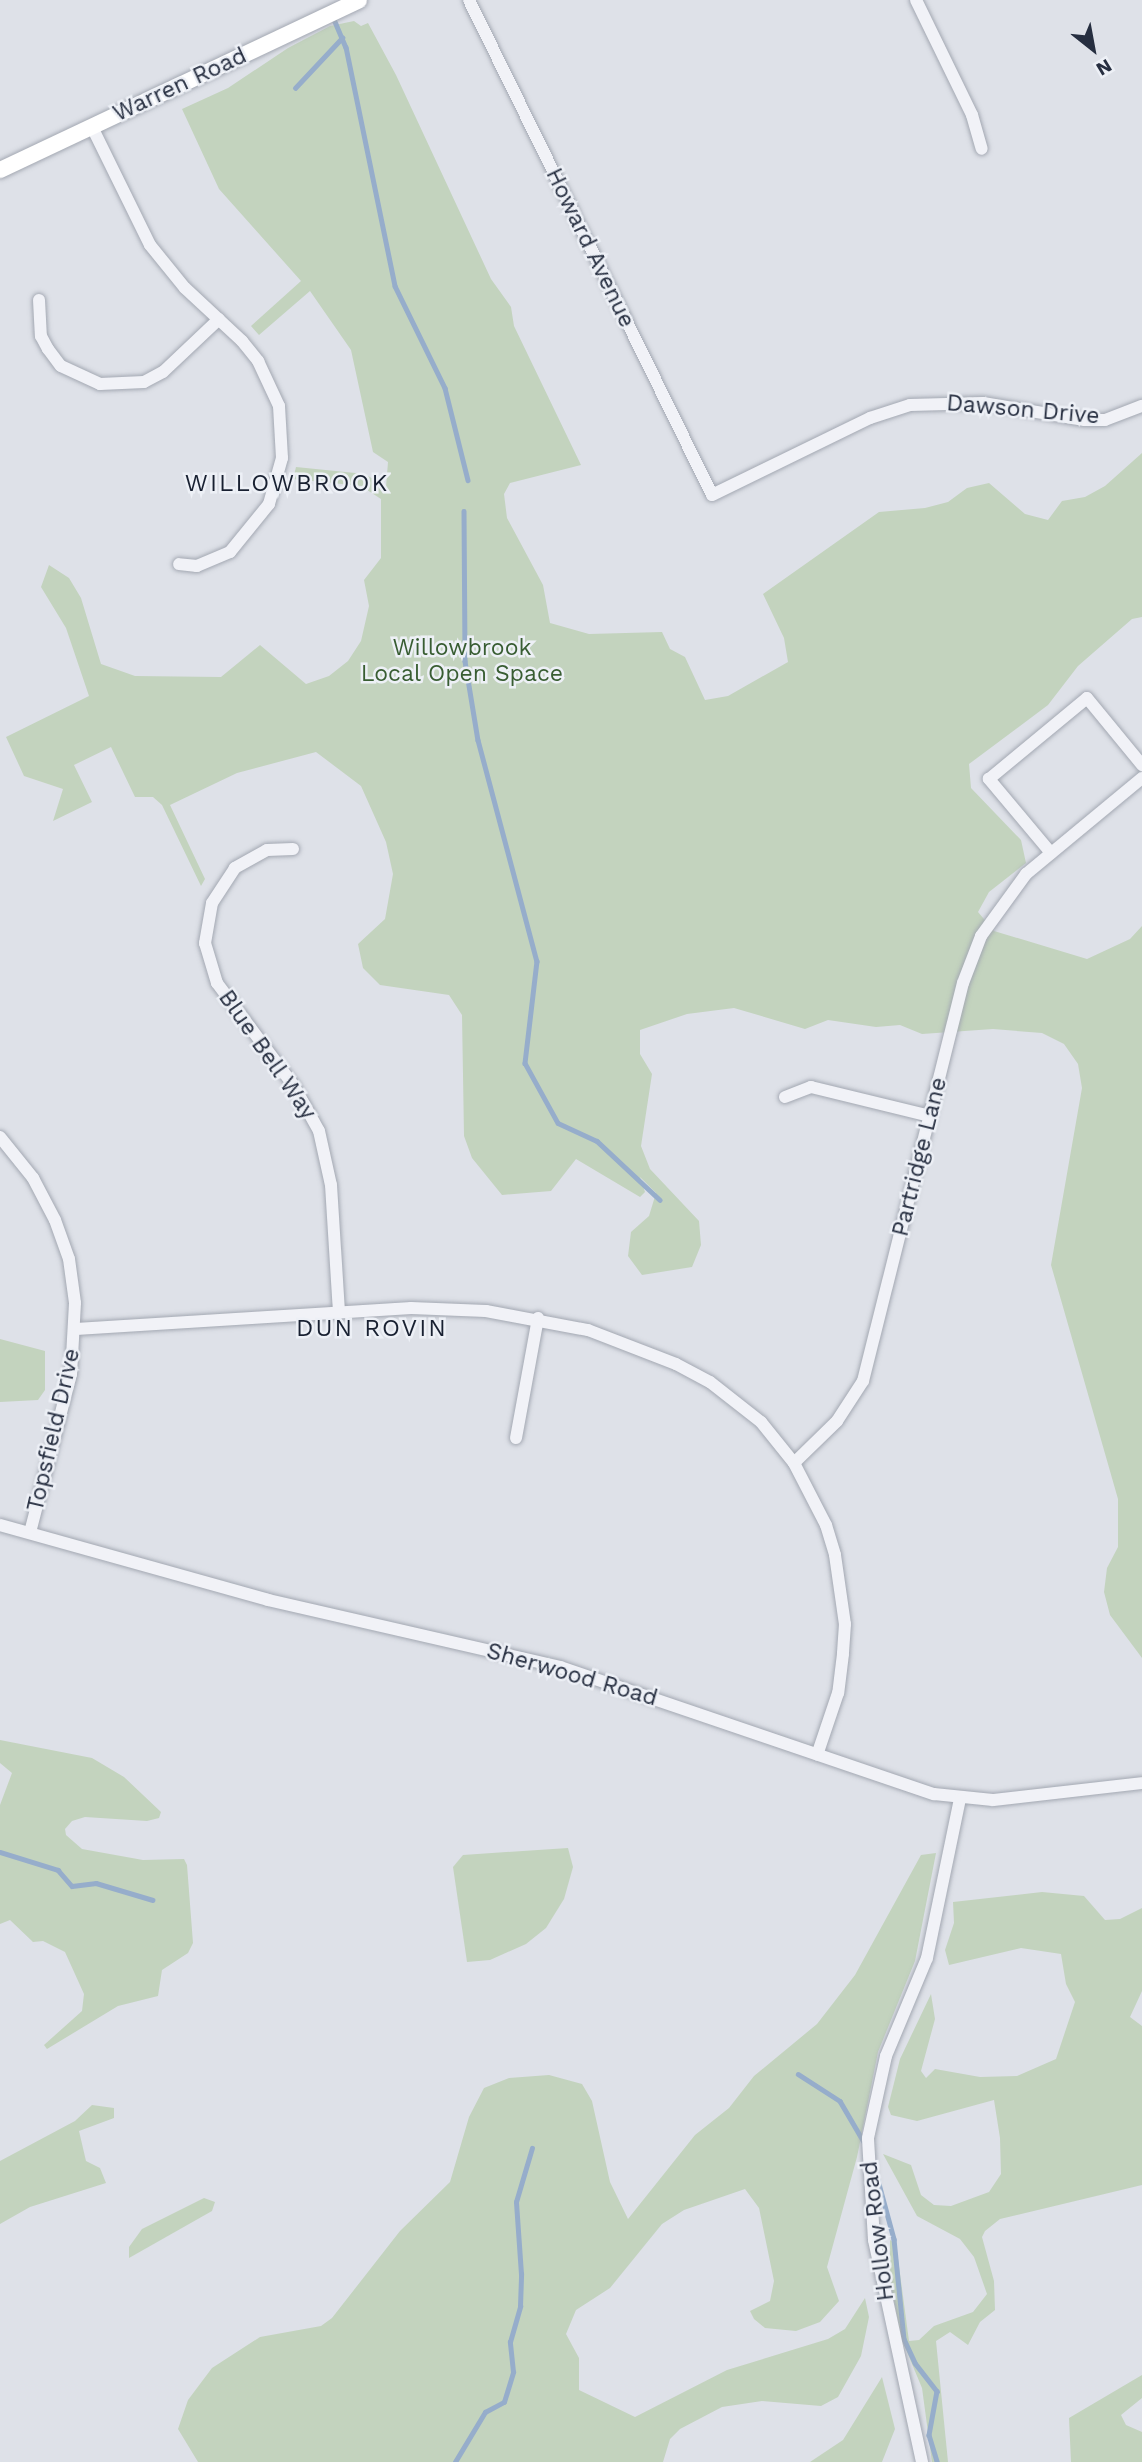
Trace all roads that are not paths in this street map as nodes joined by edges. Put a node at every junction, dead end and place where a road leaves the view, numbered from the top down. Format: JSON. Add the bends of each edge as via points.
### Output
{"nodes":[{"id":1,"x":469,"y":0,"type":"edge"},
{"id":2,"x":916,"y":0,"type":"edge"},
{"id":3,"x":355,"y":2,"type":"edge"},
{"id":4,"x":92,"y":127,"type":"junction"},
{"id":5,"x":982,"y":149,"type":"dead end"},
{"id":6,"x":0,"y":170,"type":"edge"},
{"id":7,"x":39,"y":300,"type":"dead end"},
{"id":8,"x":219,"y":318,"type":"junction"},
{"id":9,"x":1142,"y":405,"type":"edge"},
{"id":10,"x":712,"y":495,"type":"joint"},
{"id":11,"x":179,"y":564,"type":"dead end"},
{"id":12,"x":1142,"y":765,"type":"edge"},
{"id":13,"x":1142,"y":778,"type":"edge"},
{"id":14,"x":293,"y":849,"type":"dead end"},
{"id":15,"x":1051,"y":853,"type":"junction"},
{"id":16,"x":785,"y":1097,"type":"dead end"},
{"id":17,"x":930,"y":1116,"type":"junction"},
{"id":18,"x":0,"y":1136,"type":"edge"},
{"id":19,"x":339,"y":1312,"type":"junction"},
{"id":20,"x":538,"y":1318,"type":"junction"},
{"id":21,"x":76,"y":1329,"type":"junction"},
{"id":22,"x":516,"y":1438,"type":"dead end"},
{"id":23,"x":794,"y":1463,"type":"junction"},
{"id":24,"x":0,"y":1525,"type":"edge"},
{"id":25,"x":30,"y":1532,"type":"junction"},
{"id":26,"x":817,"y":1755,"type":"junction"},
{"id":27,"x":1142,"y":1783,"type":"edge"},
{"id":28,"x":960,"y":1799,"type":"junction"},
{"id":29,"x":922,"y":2462,"type":"edge"}],
"edges":[{"from":1,"to":10,"type":"street","name":"Howard Avenue"},
{"from":2,"to":5,"type":"street","via":[[972,115]]},
{"from":3,"to":4,"type":"street","name":"Warren Road"},
{"from":4,"to":6,"type":"street","name":"Warren Road"},
{"from":4,"to":8,"type":"street","via":[[150,245],[185,289]]},
{"from":7,"to":8,"type":"street","via":[[41,336],[48,349],[61,366],[100,384],[134,384],[163,372]]},
{"from":8,"to":11,"type":"street","via":[[258,361],[271,385],[279,406],[282,458],[269,504],[243,540],[215,561]]},
{"from":9,"to":10,"type":"street","name":"Dawson Drive","via":[[1105,420],[1085,420],[983,403],[910,405],[870,418]]},
{"from":12,"to":15,"type":"street","via":[[1087,698],[989,779]]},
{"from":13,"to":15,"type":"street","name":"Partridge Lane"},
{"from":14,"to":19,"type":"street","name":"Blue Bell Way","via":[[267,850],[235,868],[212,903],[205,943],[217,983],[294,1086],[319,1131],[331,1185]]},
{"from":15,"to":17,"type":"street","name":"Partridge Lane","via":[[1008,895],[981,936],[963,982]]},
{"from":16,"to":17,"type":"street","via":[[811,1087]]},
{"from":17,"to":23,"type":"street","name":"Partridge Lane","via":[[863,1381],[837,1421]]},
{"from":18,"to":21,"type":"street","name":"Topsfield Drive","via":[[33,1178],[55,1220],[72,1278]]},
{"from":19,"to":20,"type":"street","via":[[450,1308]]},
{"from":19,"to":21,"type":"street"},
{"from":20,"to":22,"type":"street"},
{"from":20,"to":23,"type":"street","via":[[635,1346],[709,1382],[761,1422]]},
{"from":21,"to":25,"type":"street","name":"Topsfield Drive","via":[[71,1374]]},
{"from":23,"to":26,"type":"street","via":[[826,1525],[845,1624],[838,1693]]},
{"from":24,"to":25,"type":"street","name":"Sherwood Road"},
{"from":25,"to":26,"type":"street","name":"Sherwood Road","via":[[268,1601],[573,1670]]},
{"from":26,"to":28,"type":"street","name":"Sherwood Road","via":[[900,1785]]},
{"from":27,"to":28,"type":"street","name":"Sherwood Road","via":[[993,1800]]},
{"from":28,"to":29,"type":"street","name":"Hollow Road","via":[[927,1958],[886,2056],[868,2138],[874,2240]]}]}
